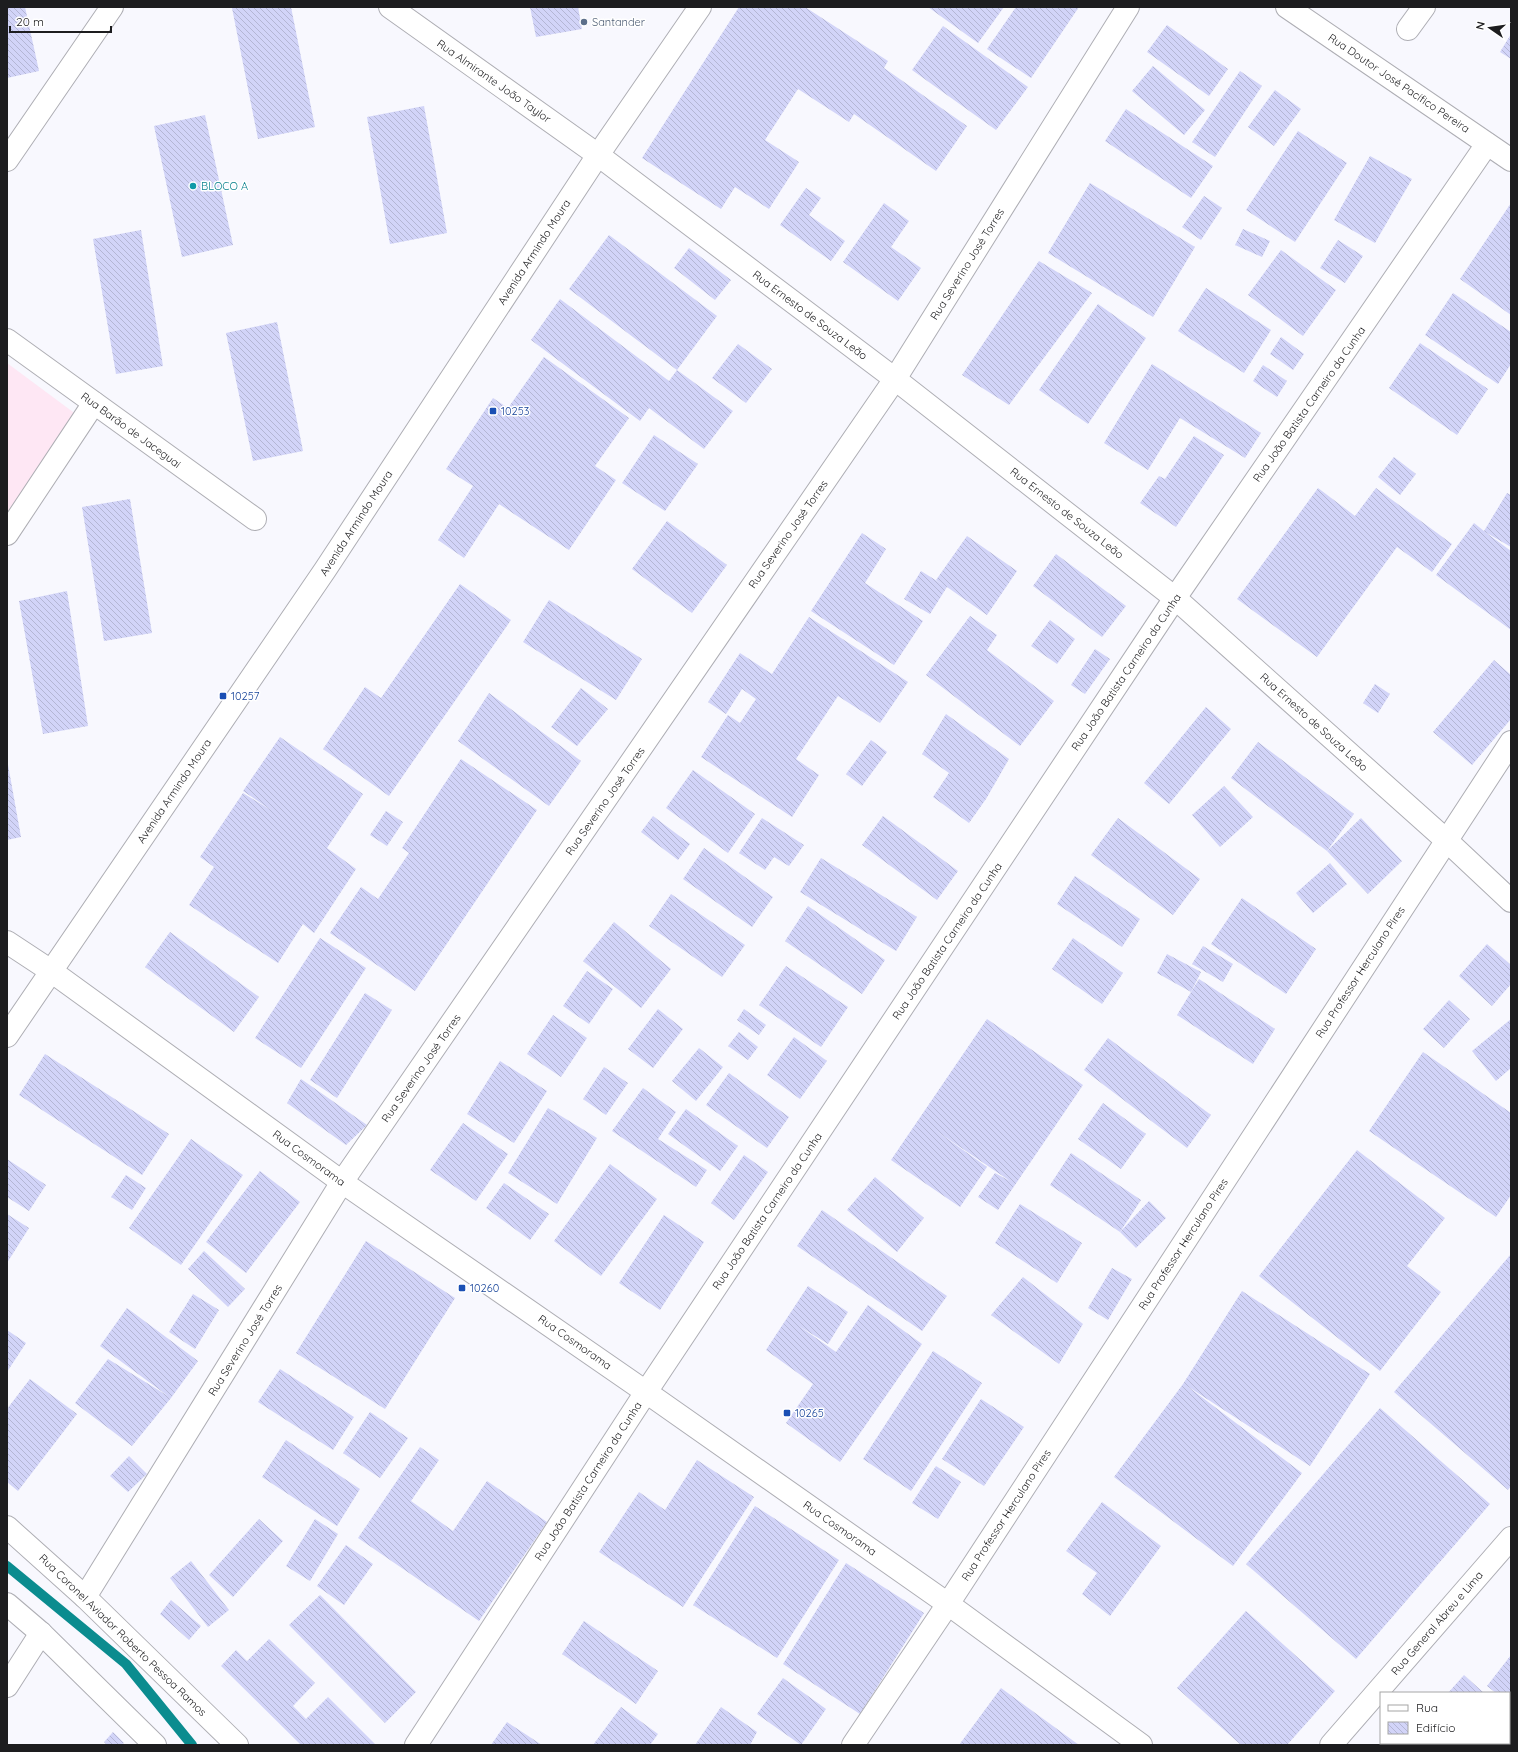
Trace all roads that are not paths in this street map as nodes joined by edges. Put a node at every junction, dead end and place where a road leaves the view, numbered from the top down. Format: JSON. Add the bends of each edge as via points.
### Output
{"nodes":[{"id":1,"x":112,"y":7,"type":"edge"},
{"id":2,"x":390,"y":7,"type":"edge"},
{"id":3,"x":700,"y":7,"type":"edge"},
{"id":4,"x":1128,"y":7,"type":"edge"},
{"id":5,"x":1287,"y":7,"type":"edge"},
{"id":6,"x":1424,"y":7,"type":"edge"},
{"id":7,"x":1408,"y":29,"type":"dead end"},
{"id":8,"x":1487,"y":144,"type":"junction"},
{"id":9,"x":598,"y":155,"type":"junction"},
{"id":10,"x":7,"y":160,"type":"edge"},
{"id":11,"x":1511,"y":160,"type":"edge"},
{"id":12,"x":7,"y":340,"type":"edge"},
{"id":13,"x":895,"y":378,"type":"junction"},
{"id":14,"x":94,"y":404,"type":"junction"},
{"id":15,"x":255,"y":519,"type":"dead end"},
{"id":16,"x":7,"y":534,"type":"edge"},
{"id":17,"x":1175,"y":598,"type":"junction"},
{"id":18,"x":1511,"y":742,"type":"edge"},
{"id":19,"x":1446,"y":840,"type":"junction"},
{"id":20,"x":1511,"y":901,"type":"edge"},
{"id":21,"x":7,"y":942,"type":"edge"},
{"id":22,"x":51,"y":971,"type":"junction"},
{"id":23,"x":7,"y":1036,"type":"edge"},
{"id":24,"x":342,"y":1182,"type":"junction"},
{"id":25,"x":646,"y":1392,"type":"junction"},
{"id":26,"x":7,"y":1527,"type":"edge"},
{"id":27,"x":1511,"y":1538,"type":"edge"},
{"id":28,"x":85,"y":1597,"type":"junction"},
{"id":29,"x":7,"y":1604,"type":"edge"},
{"id":30,"x":948,"y":1604,"type":"junction"},
{"id":31,"x":41,"y":1633,"type":"junction"},
{"id":32,"x":7,"y":1686,"type":"edge"},
{"id":33,"x":155,"y":1745,"type":"edge"},
{"id":34,"x":237,"y":1745,"type":"edge"},
{"id":35,"x":416,"y":1745,"type":"edge"},
{"id":36,"x":853,"y":1745,"type":"edge"},
{"id":37,"x":1141,"y":1745,"type":"edge"},
{"id":38,"x":1331,"y":1745,"type":"edge"}],
"edges":[{"from":1,"to":10,"type":"street"},
{"from":2,"to":9,"type":"street","name":"Rua Almirante João Taylor"},
{"from":3,"to":9,"type":"street","name":"Avenida Armindo Moura"},
{"from":4,"to":13,"type":"street","name":"Rua Severino José Torres"},
{"from":5,"to":8,"type":"street","name":"Rua Doutor José Pacífico Pereira"},
{"from":6,"to":7,"type":"street"},
{"from":8,"to":11,"type":"street","name":"Rua Doutor José Pacífico Pereira"},
{"from":8,"to":17,"type":"street","name":"Rua João Batista Carneiro da Cunha"},
{"from":9,"to":13,"type":"street","name":"Rua Ernesto de Souza Leão"},
{"from":9,"to":22,"type":"street","name":"Avenida Armindo Moura","via":[[325,570]]},
{"from":12,"to":14,"type":"street","name":"Rua Barão de Jaceguai"},
{"from":13,"to":17,"type":"street","name":"Rua Ernesto de Souza Leão"},
{"from":13,"to":24,"type":"street","name":"Rua Severino José Torres"},
{"from":14,"to":15,"type":"street","name":"Rua Barão de Jaceguai"},
{"from":14,"to":16,"type":"street"},
{"from":17,"to":19,"type":"street","name":"Rua Ernesto de Souza Leão"},
{"from":17,"to":25,"type":"street","name":"Rua João Batista Carneiro da Cunha"},
{"from":18,"to":19,"type":"street","name":"Rua Professor Herculano Pires"},
{"from":19,"to":20,"type":"street","name":"Rua Ernesto de Souza Leão"},
{"from":19,"to":30,"type":"street","name":"Rua Professor Herculano Pires"},
{"from":21,"to":22,"type":"street","name":"Rua Cosmorama"},
{"from":22,"to":23,"type":"street","name":"Avenida Armindo Moura"},
{"from":22,"to":24,"type":"street","name":"Rua Cosmorama"},
{"from":24,"to":25,"type":"street","name":"Rua Cosmorama"},
{"from":24,"to":28,"type":"street","name":"Rua Severino José Torres"},
{"from":25,"to":30,"type":"street","name":"Rua Cosmorama"},
{"from":25,"to":35,"type":"street","name":"Rua João Batista Carneiro da Cunha"},
{"from":26,"to":28,"type":"street","name":"Rua Coronel Aviador Roberto Pessoa Ramos"},
{"from":27,"to":38,"type":"street","name":"Rua General Abreu e Lima"},
{"from":28,"to":34,"type":"street","name":"Rua Coronel Aviador Roberto Pessoa Ramos"},
{"from":29,"to":31,"type":"street"},
{"from":30,"to":36,"type":"street","name":"Rua Professor Herculano Pires"},
{"from":30,"to":37,"type":"street","name":"Rua Cosmorama"},
{"from":31,"to":32,"type":"street"},
{"from":31,"to":33,"type":"street"}]}
